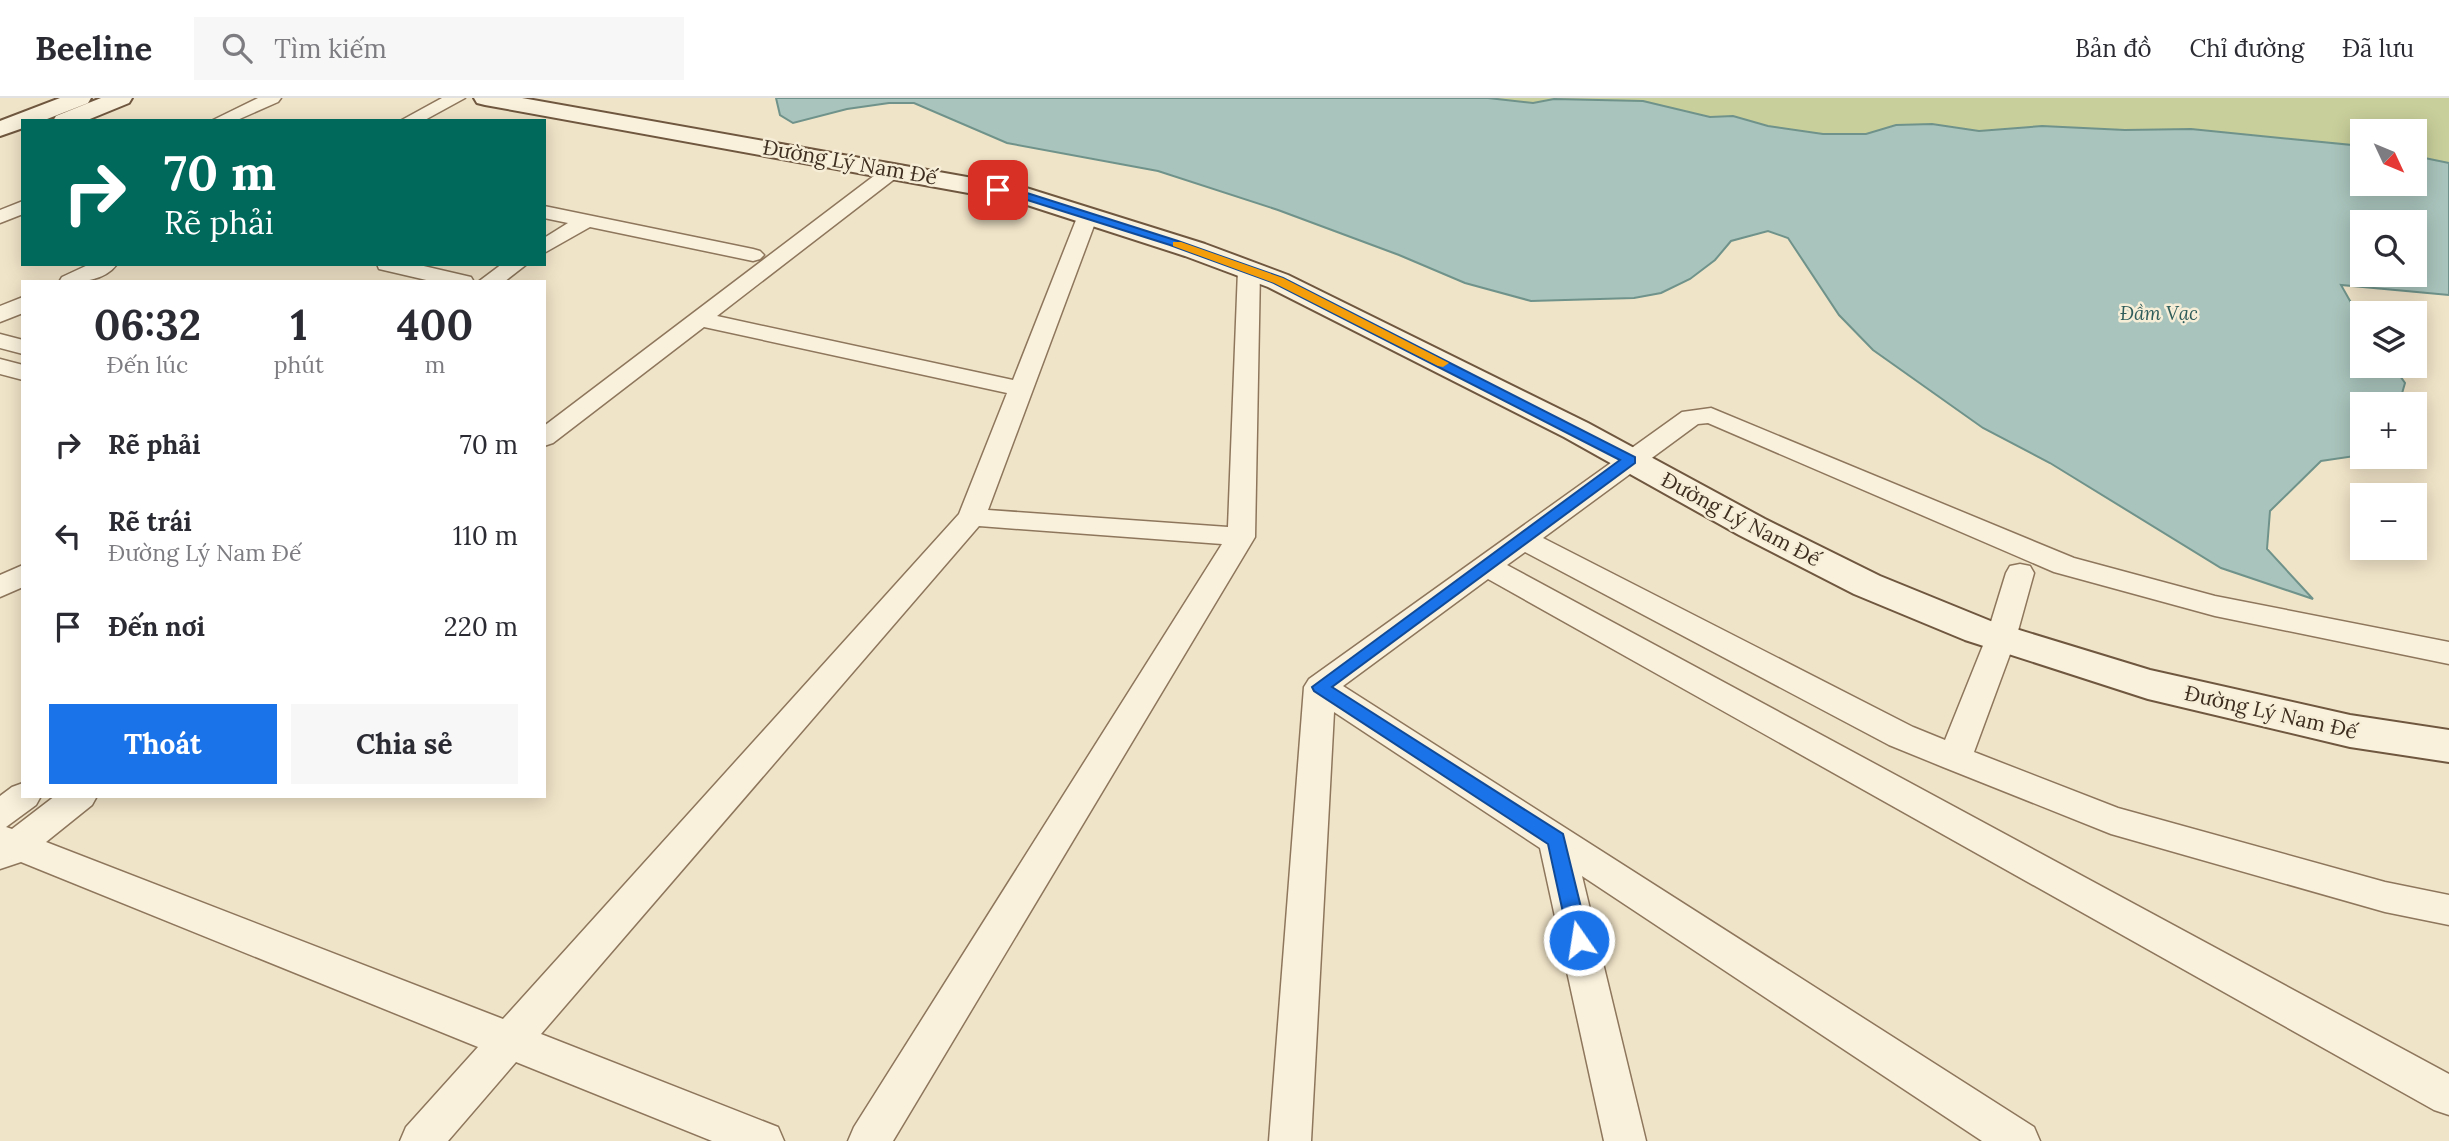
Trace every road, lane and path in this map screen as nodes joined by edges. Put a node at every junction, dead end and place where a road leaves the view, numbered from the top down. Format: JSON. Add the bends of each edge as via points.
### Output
{"nodes":[{"id":1,"x":80,"y":98,"type":"edge"},
{"id":2,"x":121,"y":98,"type":"edge"},
{"id":3,"x":272,"y":98,"type":"edge"},
{"id":4,"x":457,"y":98,"type":"edge"},
{"id":5,"x":485,"y":98,"type":"edge"},
{"id":6,"x":26,"y":119,"type":"edge"},
{"id":7,"x":69,"y":119,"type":"edge"},
{"id":8,"x":225,"y":119,"type":"edge"},
{"id":9,"x":413,"y":119,"type":"edge"},
{"id":10,"x":21,"y":121,"type":"edge"},
{"id":11,"x":0,"y":129,"type":"edge"},
{"id":12,"x":21,"y":138,"type":"edge"},
{"id":13,"x":0,"y":146,"type":"edge"},
{"id":14,"x":883,"y":168,"type":"junction"},
{"id":15,"x":21,"y":208,"type":"edge"},
{"id":16,"x":546,"y":212,"type":"edge"},
{"id":17,"x":1088,"y":215,"type":"junction"},
{"id":18,"x":0,"y":217,"type":"edge"},
{"id":19,"x":586,"y":221,"type":"junction"},
{"id":20,"x":546,"y":246,"type":"edge"},
{"id":21,"x":753,"y":255,"type":"junction"},
{"id":22,"x":103,"y":266,"type":"edge"},
{"id":23,"x":395,"y":266,"type":"edge"},
{"id":24,"x":514,"y":266,"type":"edge"},
{"id":25,"x":1249,"y":270,"type":"junction"},
{"id":26,"x":74,"y":280,"type":"edge"},
{"id":27,"x":455,"y":280,"type":"edge"},
{"id":28,"x":492,"y":280,"type":"edge"},
{"id":29,"x":21,"y":305,"type":"edge"},
{"id":30,"x":0,"y":315,"type":"edge"},
{"id":31,"x":700,"y":319,"type":"junction"},
{"id":32,"x":0,"y":341,"type":"edge"},
{"id":33,"x":21,"y":346,"type":"edge"},
{"id":34,"x":0,"y":366,"type":"edge"},
{"id":35,"x":21,"y":372,"type":"edge"},
{"id":36,"x":1021,"y":389,"type":"junction"},
{"id":37,"x":546,"y":413,"type":"edge"},
{"id":38,"x":546,"y":436,"type":"edge"},
{"id":39,"x":1630,"y":460,"type":"junction"},
{"id":40,"x":972,"y":517,"type":"junction"},
{"id":41,"x":1241,"y":537,"type":"junction"},
{"id":42,"x":1522,"y":539,"type":"junction"},
{"id":43,"x":1486,"y":566,"type":"junction"},
{"id":44,"x":2020,"y":573,"type":"dead end"},
{"id":45,"x":21,"y":575,"type":"edge"},
{"id":46,"x":0,"y":587,"type":"edge"},
{"id":47,"x":2001,"y":638,"type":"junction"},
{"id":48,"x":2449,"y":653,"type":"edge"},
{"id":49,"x":1320,"y":687,"type":"junction"},
{"id":50,"x":2449,"y":746,"type":"edge"},
{"id":51,"x":1955,"y":758,"type":"junction"},
{"id":52,"x":23,"y":798,"type":"edge"},
{"id":53,"x":76,"y":798,"type":"edge"},
{"id":54,"x":4,"y":839,"type":"edge"},
{"id":55,"x":1556,"y":840,"type":"junction"},
{"id":56,"x":2449,"y":910,"type":"edge"},
{"id":57,"x":510,"y":1041,"type":"junction"},
{"id":58,"x":2449,"y":1096,"type":"edge"},
{"id":59,"x":421,"y":1141,"type":"edge"},
{"id":60,"x":764,"y":1141,"type":"edge"},
{"id":61,"x":869,"y":1141,"type":"edge"},
{"id":62,"x":1290,"y":1141,"type":"edge"},
{"id":63,"x":1625,"y":1141,"type":"edge"},
{"id":64,"x":2019,"y":1141,"type":"edge"}],
"edges":[{"from":1,"to":6,"type":"street"},
{"from":2,"to":7,"type":"street"},
{"from":3,"to":8,"type":"street"},
{"from":4,"to":9,"type":"street"},
{"from":5,"to":14,"type":"street","name":"Đường Lý Nam Đế"},
{"from":10,"to":11,"type":"street"},
{"from":12,"to":13,"type":"street"},
{"from":14,"to":17,"type":"street","name":"Đường Lý Nam Đế","via":[[1023,195]]},
{"from":14,"to":21,"type":"street"},
{"from":14,"to":31,"type":"street"},
{"from":15,"to":18,"type":"street"},
{"from":16,"to":19,"type":"street"},
{"from":17,"to":25,"type":"street","name":"Đường Lý Nam Đế"},
{"from":17,"to":36,"type":"street"},
{"from":19,"to":20,"type":"street"},
{"from":19,"to":21,"type":"street"},
{"from":21,"to":37,"type":"street"},
{"from":22,"to":26,"type":"street"},
{"from":23,"to":27,"type":"street"},
{"from":24,"to":28,"type":"street"},
{"from":25,"to":39,"type":"street","name":"Đường Lý Nam Đế","via":[[1279,281]]},
{"from":25,"to":41,"type":"street"},
{"from":29,"to":30,"type":"street"},
{"from":31,"to":36,"type":"street"},
{"from":31,"to":38,"type":"street"},
{"from":32,"to":33,"type":"street"},
{"from":34,"to":35,"type":"street"},
{"from":36,"to":40,"type":"street"},
{"from":39,"to":42,"type":"street"},
{"from":39,"to":47,"type":"street","name":"Đường Lý Nam Đế","via":[[1867,585]]},
{"from":39,"to":48,"type":"street","via":[[1691,417],[1711,415],[2064,565],[2215,606]]},
{"from":40,"to":41,"type":"street"},
{"from":40,"to":57,"type":"street"},
{"from":41,"to":61,"type":"street"},
{"from":42,"to":43,"type":"street"},
{"from":42,"to":51,"type":"street","via":[[1901,736]]},
{"from":43,"to":49,"type":"street"},
{"from":43,"to":58,"type":"street"},
{"from":44,"to":47,"type":"street"},
{"from":45,"to":46,"type":"street"},
{"from":47,"to":50,"type":"street","name":"Đường Lý Nam Đế","via":[[2148,684],[2350,731]]},
{"from":47,"to":51,"type":"street"},
{"from":49,"to":55,"type":"street"},
{"from":49,"to":62,"type":"street"},
{"from":51,"to":56,"type":"street","via":[[2111,820],[2385,897]]},
{"from":52,"to":54,"type":"street"},
{"from":53,"to":54,"type":"street"},
{"from":54,"to":57,"type":"street"},
{"from":55,"to":63,"type":"street"},
{"from":55,"to":64,"type":"street"},
{"from":57,"to":59,"type":"street"},
{"from":57,"to":60,"type":"street"}]}
